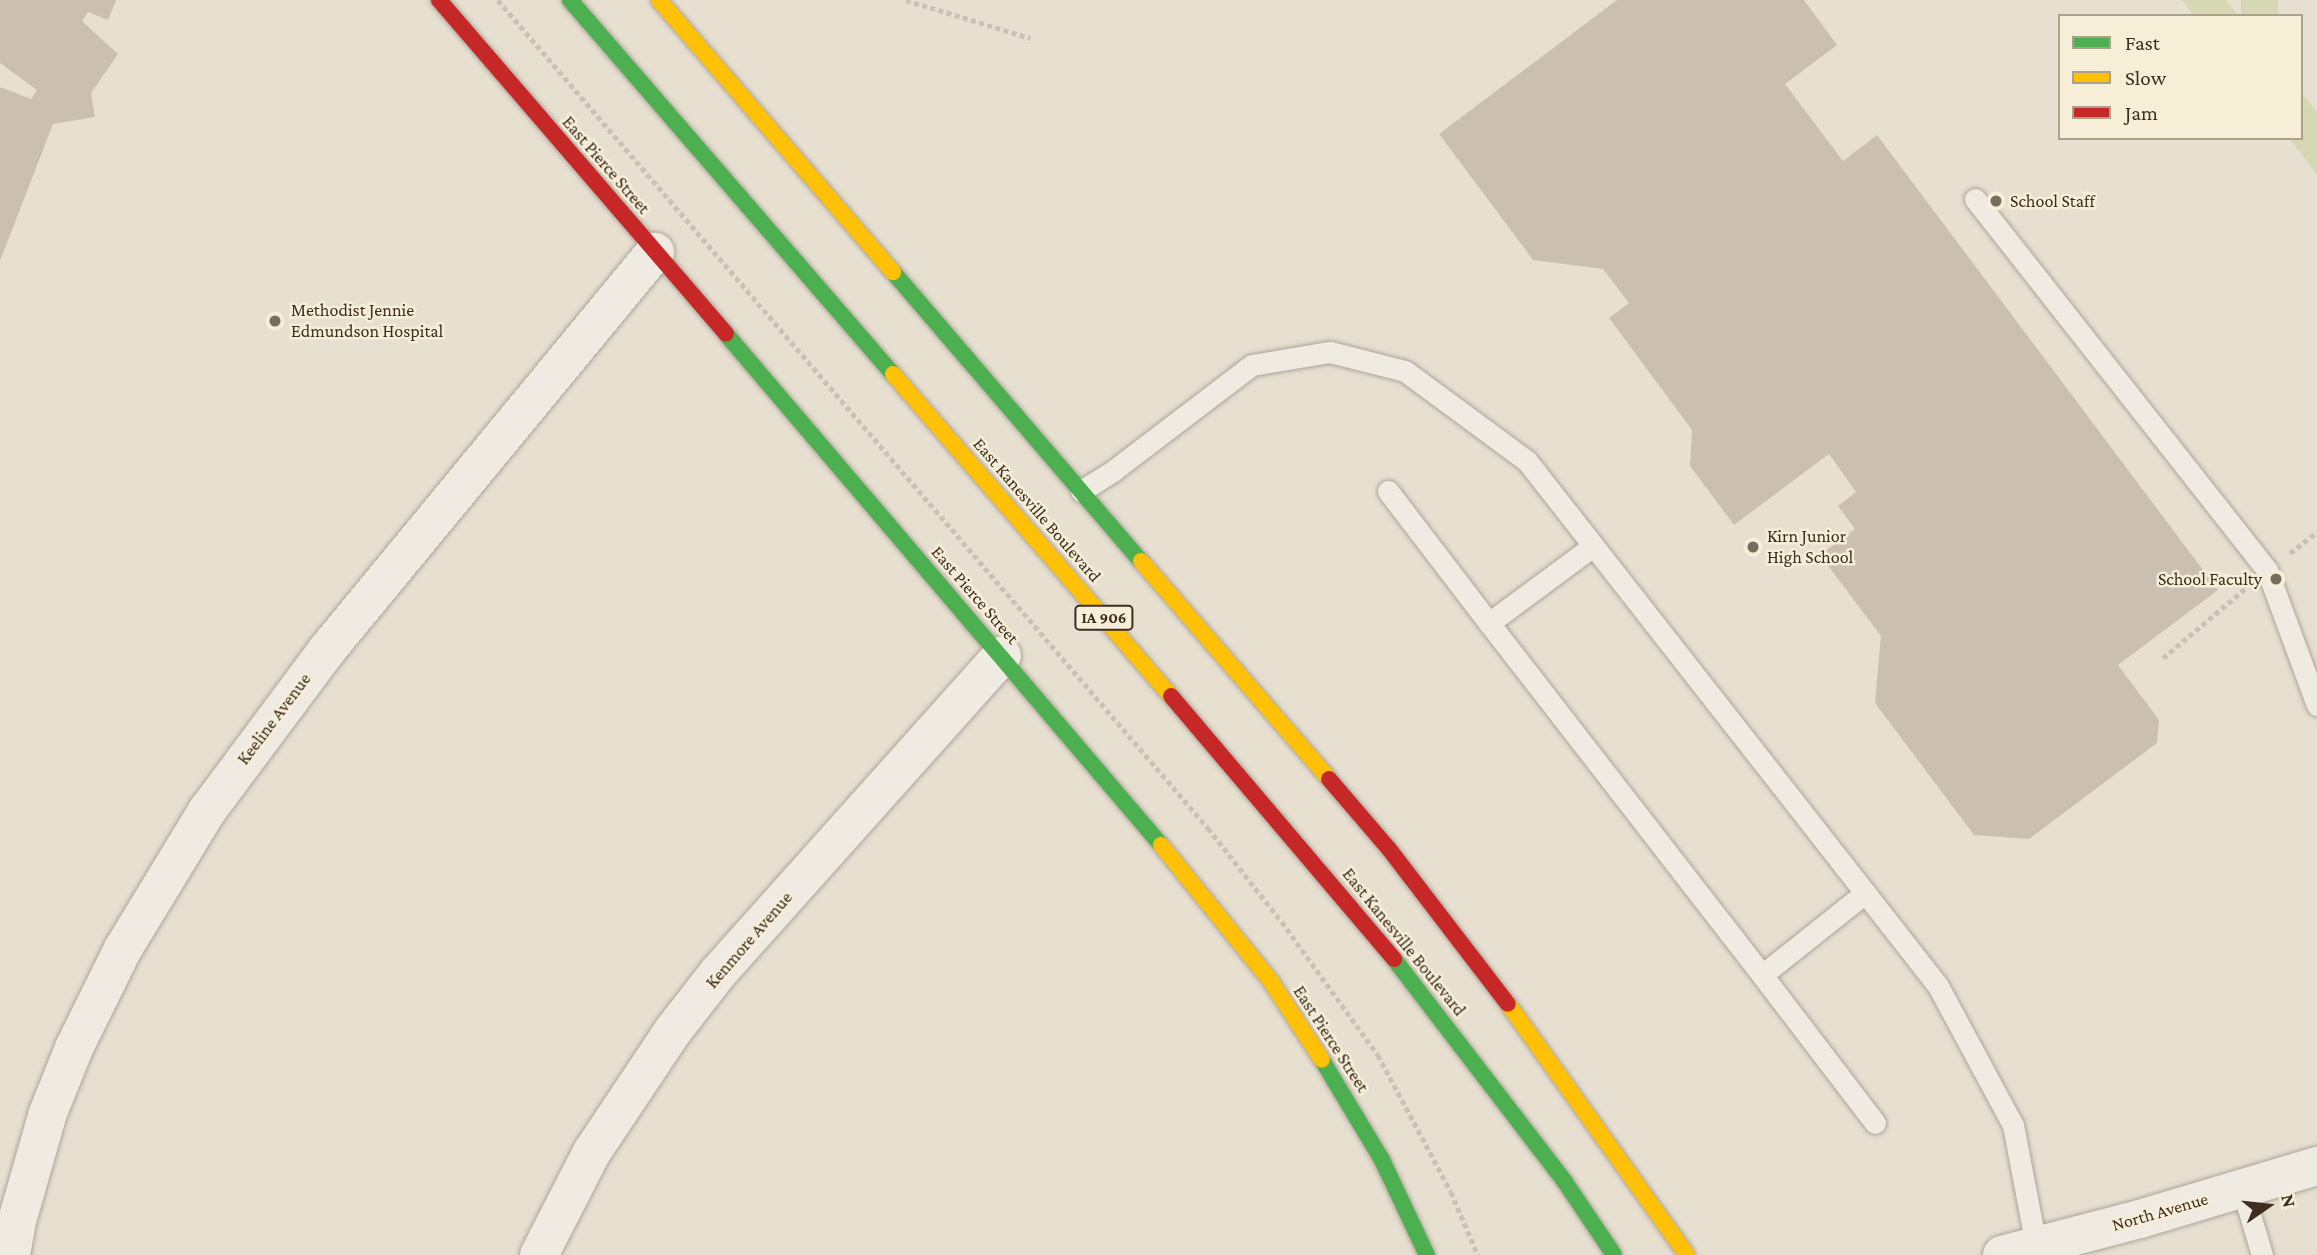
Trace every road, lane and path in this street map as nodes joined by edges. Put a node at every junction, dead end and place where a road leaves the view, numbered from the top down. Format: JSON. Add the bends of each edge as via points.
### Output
{"nodes":[{"id":1,"x":439,"y":0,"type":"edge"},
{"id":2,"x":570,"y":0,"type":"edge"},
{"id":3,"x":659,"y":0,"type":"edge"},
{"id":4,"x":906,"y":0,"type":"edge"},
{"id":5,"x":1030,"y":38,"type":"dead end"},
{"id":6,"x":1975,"y":199,"type":"dead end"},
{"id":7,"x":655,"y":252,"type":"junction"},
{"id":8,"x":1081,"y":491,"type":"junction"},
{"id":9,"x":1388,"y":491,"type":"dead end"},
{"id":10,"x":2317,"y":532,"type":"edge"},
{"id":11,"x":1594,"y":546,"type":"junction"},
{"id":12,"x":2267,"y":570,"type":"junction"},
{"id":13,"x":1489,"y":623,"type":"junction"},
{"id":14,"x":1002,"y":655,"type":"junction"},
{"id":15,"x":2163,"y":658,"type":"dead end"},
{"id":16,"x":2317,"y":705,"type":"edge"},
{"id":17,"x":1865,"y":893,"type":"junction"},
{"id":18,"x":1762,"y":975,"type":"junction"},
{"id":19,"x":1875,"y":1123,"type":"dead end"},
{"id":20,"x":2317,"y":1166,"type":"edge"},
{"id":21,"x":2242,"y":1188,"type":"junction"},
{"id":22,"x":2037,"y":1250,"type":"edge"},
{"id":23,"x":11,"y":1255,"type":"edge"},
{"id":24,"x":539,"y":1255,"type":"edge"},
{"id":25,"x":1427,"y":1255,"type":"edge"},
{"id":26,"x":1614,"y":1255,"type":"edge"},
{"id":27,"x":1687,"y":1255,"type":"edge"},
{"id":28,"x":2262,"y":1255,"type":"edge"}],
"edges":[{"from":1,"to":7,"type":"main road","name":"East Pierce Street"},
{"from":2,"to":26,"type":"main road","name":"East Kanesville Boulevard","number":"IA 906","via":[[1298,843],[1423,995],[1565,1181]]},
{"from":3,"to":8,"type":"main road"},
{"from":4,"to":5,"type":"path"},
{"from":6,"to":12,"type":"lane"},
{"from":7,"to":14,"type":"main road","name":"East Pierce Street"},
{"from":7,"to":23,"type":"street","name":"Keeline Avenue","via":[[327,650],[200,822],[123,949],[75,1046],[48,1113]]},
{"from":8,"to":11,"type":"lane","via":[[1252,365],[1330,352],[1405,371],[1527,461]]},
{"from":8,"to":27,"type":"main road","via":[[1460,937]]},
{"from":9,"to":13,"type":"lane"},
{"from":10,"to":12,"type":"path"},
{"from":11,"to":13,"type":"lane"},
{"from":11,"to":17,"type":"lane"},
{"from":12,"to":15,"type":"path"},
{"from":12,"to":16,"type":"lane"},
{"from":13,"to":18,"type":"lane"},
{"from":14,"to":24,"type":"street","name":"Kenmore Avenue","via":[[718,973],[672,1032],[593,1152]]},
{"from":14,"to":25,"type":"main road","name":"East Pierce Street","via":[[1270,980],[1382,1160]]},
{"from":17,"to":18,"type":"lane"},
{"from":17,"to":22,"type":"lane","via":[[1938,986],[2013,1125]]},
{"from":18,"to":19,"type":"lane"},
{"from":20,"to":21,"type":"street","name":"North Avenue"},
{"from":21,"to":22,"type":"street","name":"North Avenue"},
{"from":21,"to":28,"type":"lane"}]}
